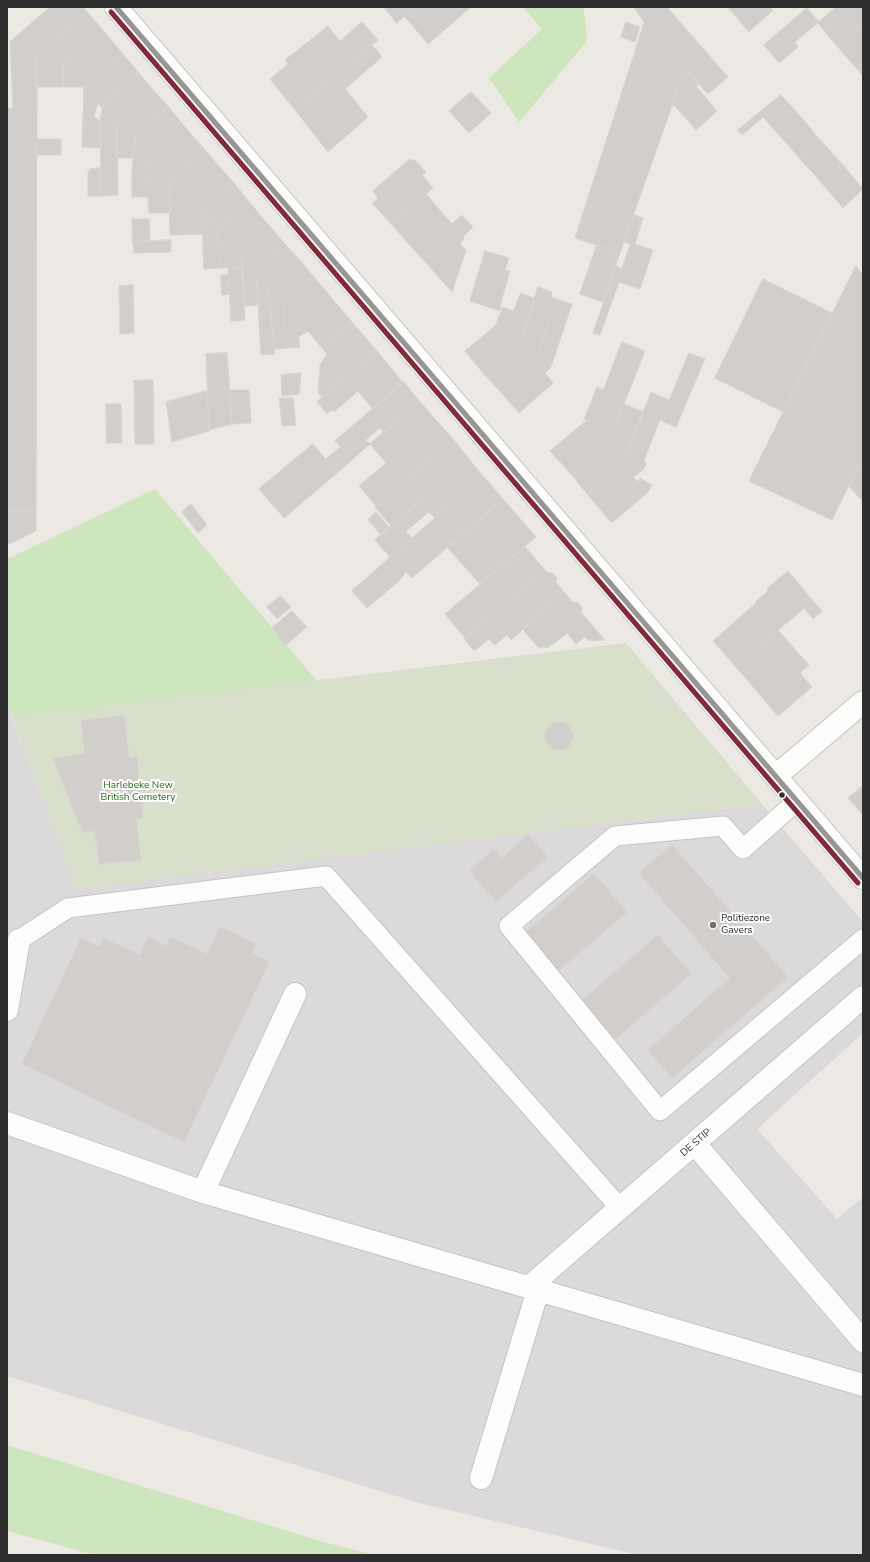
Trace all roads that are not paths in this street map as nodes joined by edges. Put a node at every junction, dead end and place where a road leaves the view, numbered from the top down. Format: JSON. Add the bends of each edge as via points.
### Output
{"nodes":[{"id":1,"x":116,"y":7,"type":"edge"},
{"id":2,"x":863,"y":702,"type":"edge"},
{"id":3,"x":776,"y":776,"type":"junction"},
{"id":4,"x":797,"y":801,"type":"junction"},
{"id":5,"x":863,"y":878,"type":"edge"},
{"id":6,"x":863,"y":939,"type":"edge"},
{"id":7,"x":18,"y":940,"type":"joint"},
{"id":8,"x":295,"y":994,"type":"dead end"},
{"id":9,"x":863,"y":997,"type":"edge"},
{"id":10,"x":7,"y":1010,"type":"edge"},
{"id":11,"x":7,"y":1123,"type":"edge"},
{"id":12,"x":695,"y":1144,"type":"junction"},
{"id":13,"x":203,"y":1192,"type":"junction"},
{"id":14,"x":620,"y":1208,"type":"junction"},
{"id":15,"x":533,"y":1289,"type":"junction"},
{"id":16,"x":863,"y":1341,"type":"edge"},
{"id":17,"x":863,"y":1385,"type":"edge"},
{"id":18,"x":481,"y":1478,"type":"dead end"}],
"edges":[{"from":1,"to":3,"type":"street"},
{"from":2,"to":3,"type":"street"},
{"from":3,"to":4,"type":"street"},
{"from":4,"to":5,"type":"street"},
{"from":4,"to":6,"type":"lane","via":[[743,849],[723,826],[615,836],[509,926],[660,1111]]},
{"from":7,"to":10,"type":"street"},
{"from":7,"to":14,"type":"lane","via":[[68,908],[326,876]]},
{"from":8,"to":13,"type":"street"},
{"from":9,"to":12,"type":"street","name":"DE STIP"},
{"from":11,"to":13,"type":"street"},
{"from":12,"to":14,"type":"street","name":"DE STIP"},
{"from":12,"to":16,"type":"street"},
{"from":13,"to":15,"type":"street"},
{"from":14,"to":15,"type":"street","name":"DE STIP"},
{"from":15,"to":17,"type":"street"},
{"from":15,"to":18,"type":"street"}]}
